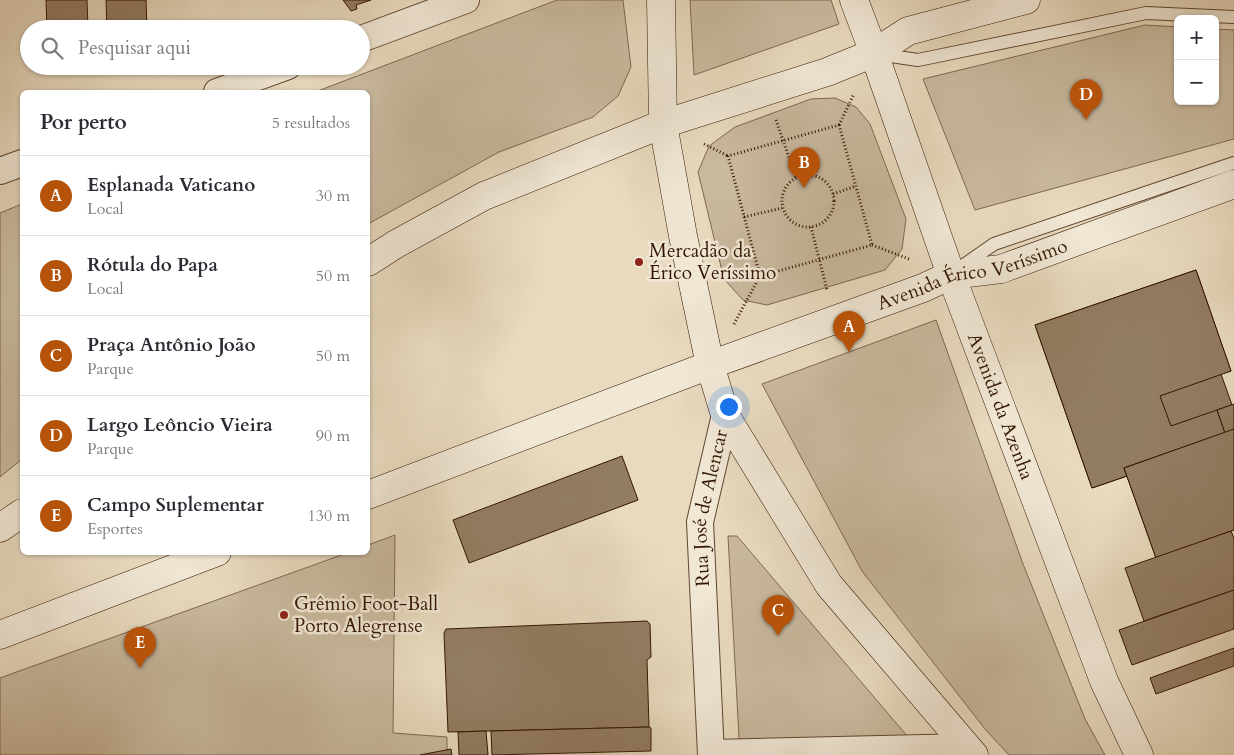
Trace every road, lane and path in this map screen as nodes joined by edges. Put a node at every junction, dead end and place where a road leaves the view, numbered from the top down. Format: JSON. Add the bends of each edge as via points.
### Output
{"nodes":[{"id":1,"x":466,"y":0,"type":"edge"},
{"id":2,"x":661,"y":0,"type":"edge"},
{"id":3,"x":854,"y":0,"type":"edge"},
{"id":4,"x":1026,"y":0,"type":"edge"},
{"id":5,"x":1234,"y":16,"type":"edge"},
{"id":6,"x":370,"y":37,"type":"edge"},
{"id":7,"x":874,"y":54,"type":"junction"},
{"id":8,"x":263,"y":75,"type":"edge"},
{"id":9,"x":222,"y":90,"type":"edge"},
{"id":10,"x":767,"y":91,"type":"junction"},
{"id":11,"x":662,"y":124,"type":"junction"},
{"id":12,"x":783,"y":141,"type":"junction"},
{"id":13,"x":1234,"y":163,"type":"edge"},
{"id":14,"x":20,"y":164,"type":"edge"},
{"id":15,"x":0,"y":171,"type":"edge"},
{"id":16,"x":796,"y":178,"type":"junction"},
{"id":17,"x":1234,"y":184,"type":"edge"},
{"id":18,"x":856,"y":186,"type":"junction"},
{"id":19,"x":833,"y":194,"type":"junction"},
{"id":20,"x":782,"y":208,"type":"junction"},
{"id":21,"x":744,"y":218,"type":"junction"},
{"id":22,"x":811,"y":227,"type":"junction"},
{"id":23,"x":819,"y":259,"type":"junction"},
{"id":24,"x":370,"y":261,"type":"edge"},
{"id":25,"x":951,"y":275,"type":"junction"},
{"id":26,"x":835,"y":321,"type":"junction"},
{"id":27,"x":710,"y":366,"type":"junction"},
{"id":28,"x":726,"y":415,"type":"junction"},
{"id":29,"x":370,"y":494,"type":"edge"},
{"id":30,"x":20,"y":514,"type":"edge"},
{"id":31,"x":0,"y":528,"type":"edge"},
{"id":32,"x":209,"y":555,"type":"edge"},
{"id":33,"x":0,"y":635,"type":"edge"},
{"id":34,"x":970,"y":751,"type":"edge"},
{"id":35,"x":711,"y":754,"type":"edge"},
{"id":36,"x":1139,"y":755,"type":"edge"}],
"edges":[{"from":1,"to":6,"type":"street"},
{"from":2,"to":11,"type":"main road","name":"Rua José de Alencar"},
{"from":3,"to":7,"type":"main road"},
{"from":4,"to":7,"type":"main road","via":[[908,31]]},
{"from":5,"to":7,"type":"lane","via":[[1146,13],[918,60]]},
{"from":7,"to":10,"type":"main road"},
{"from":7,"to":25,"type":"main road","name":"Avenida da Azenha"},
{"from":8,"to":9,"type":"street"},
{"from":10,"to":11,"type":"main road"},
{"from":10,"to":12,"type":"path"},
{"from":11,"to":24,"type":"main road","via":[[484,196]]},
{"from":11,"to":27,"type":"main road","name":"Rua José de Alencar"},
{"from":12,"to":16,"type":"path"},
{"from":12,"to":18,"type":"path","via":[[839,125]]},
{"from":12,"to":21,"type":"path","via":[[728,156]]},
{"from":13,"to":25,"type":"lane","via":[[994,244]]},
{"from":14,"to":15,"type":"street"},
{"from":16,"to":19,"type":"path","via":[[803,176],[825,181]]},
{"from":16,"to":20,"type":"path","via":[[783,194]]},
{"from":17,"to":25,"type":"main road","name":"Avenida Érico Veríssimo","via":[[1001,269]]},
{"from":18,"to":19,"type":"path"},
{"from":18,"to":23,"type":"path","via":[[872,245]]},
{"from":19,"to":22,"type":"path","via":[[831,212],[820,224]]},
{"from":20,"to":21,"type":"path"},
{"from":20,"to":22,"type":"path","via":[[790,220],[803,227]]},
{"from":21,"to":23,"type":"path","via":[[760,276]]},
{"from":22,"to":23,"type":"path"},
{"from":23,"to":26,"type":"path"},
{"from":25,"to":26,"type":"main road","name":"Avenida Érico Veríssimo"},
{"from":25,"to":36,"type":"main road","name":"Avenida da Azenha","via":[[1104,681]]},
{"from":26,"to":27,"type":"main road","name":"Avenida Érico Veríssimo"},
{"from":27,"to":28,"type":"main road","name":"Rua José de Alencar"},
{"from":27,"to":29,"type":"main road","name":"Avenida Érico Veríssimo"},
{"from":28,"to":34,"type":"main road","via":[[829,585]]},
{"from":28,"to":35,"type":"street","name":"Rua José de Alencar","via":[[700,522]]},
{"from":30,"to":31,"type":"main road"},
{"from":32,"to":33,"type":"main road"},
{"from":34,"to":35,"type":"street"}]}
